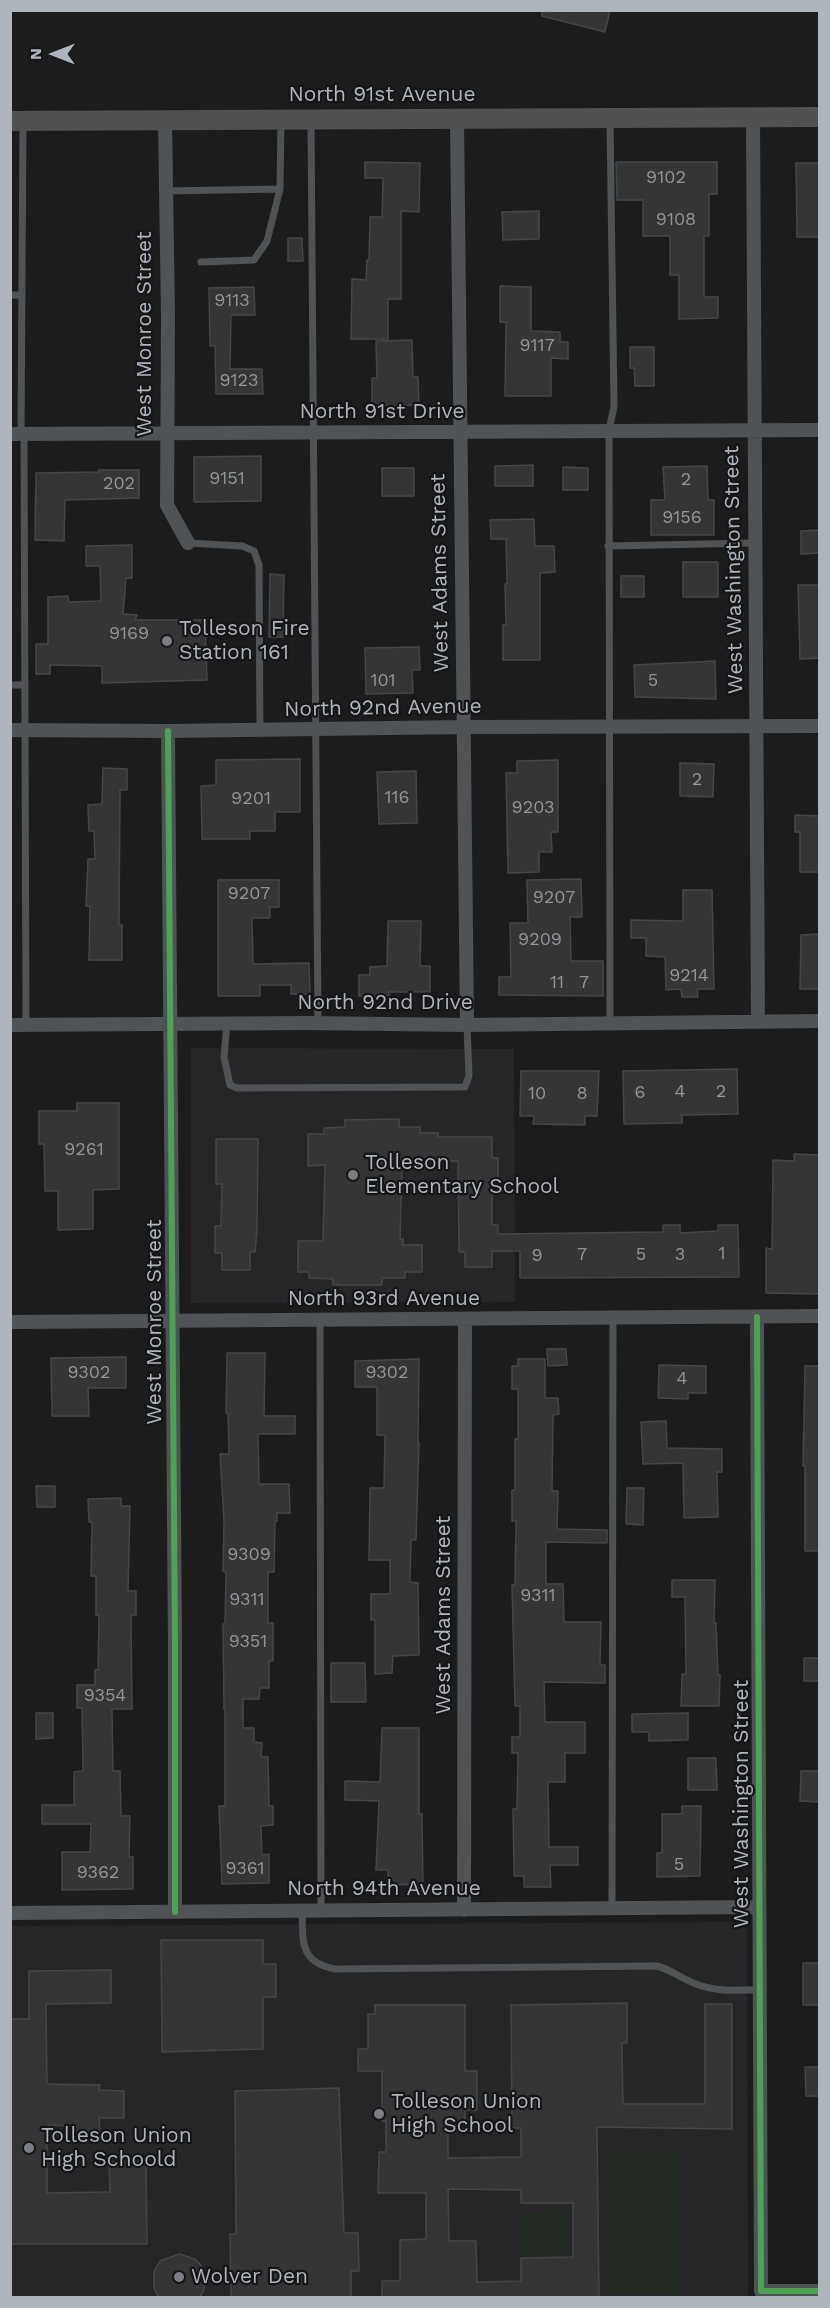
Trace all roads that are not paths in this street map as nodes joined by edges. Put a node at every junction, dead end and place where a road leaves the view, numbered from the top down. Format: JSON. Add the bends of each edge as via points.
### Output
{"nodes":[{"id":1,"x":753,"y":117,"type":"junction"},
{"id":2,"x":819,"y":117,"type":"edge"},
{"id":3,"x":610,"y":118,"type":"junction"},
{"id":4,"x":165,"y":119,"type":"junction"},
{"id":5,"x":281,"y":119,"type":"junction"},
{"id":6,"x":311,"y":119,"type":"junction"},
{"id":7,"x":458,"y":120,"type":"junction"},
{"id":8,"x":17,"y":121,"type":"edge"},
{"id":9,"x":280,"y":189,"type":"junction"},
{"id":10,"x":166,"y":191,"type":"junction"},
{"id":11,"x":201,"y":262,"type":"dead end"},
{"id":12,"x":10,"y":295,"type":"edge"},
{"id":13,"x":22,"y":295,"type":"junction"},
{"id":14,"x":753,"y":430,"type":"junction"},
{"id":15,"x":819,"y":430,"type":"edge"},
{"id":16,"x":609,"y":431,"type":"junction"},
{"id":17,"x":459,"y":432,"type":"junction"},
{"id":18,"x":314,"y":433,"type":"junction"},
{"id":19,"x":18,"y":434,"type":"edge"},
{"id":20,"x":166,"y":434,"type":"junction"},
{"id":21,"x":188,"y":543,"type":"joint"},
{"id":22,"x":754,"y":543,"type":"junction"},
{"id":23,"x":608,"y":546,"type":"junction"},
{"id":24,"x":10,"y":685,"type":"edge"},
{"id":25,"x":24,"y":685,"type":"junction"},
{"id":26,"x":608,"y":726,"type":"junction"},
{"id":27,"x":819,"y":726,"type":"edge"},
{"id":28,"x":464,"y":727,"type":"junction"},
{"id":29,"x":756,"y":727,"type":"junction"},
{"id":30,"x":17,"y":729,"type":"edge"},
{"id":31,"x":260,"y":730,"type":"junction"},
{"id":32,"x":316,"y":730,"type":"junction"},
{"id":33,"x":168,"y":731,"type":"junction"},
{"id":34,"x":819,"y":1021,"type":"edge"},
{"id":35,"x":758,"y":1022,"type":"junction"},
{"id":36,"x":227,"y":1023,"type":"junction"},
{"id":37,"x":318,"y":1023,"type":"junction"},
{"id":38,"x":610,"y":1023,"type":"junction"},
{"id":39,"x":170,"y":1024,"type":"junction"},
{"id":40,"x":10,"y":1025,"type":"edge"},
{"id":41,"x":26,"y":1025,"type":"junction"},
{"id":42,"x":467,"y":1025,"type":"junction"},
{"id":43,"x":819,"y":1316,"type":"edge"},
{"id":44,"x":757,"y":1317,"type":"junction"},
{"id":45,"x":613,"y":1318,"type":"junction"},
{"id":46,"x":465,"y":1319,"type":"junction"},
{"id":47,"x":171,"y":1320,"type":"junction"},
{"id":48,"x":320,"y":1320,"type":"junction"},
{"id":49,"x":10,"y":1322,"type":"edge"},
{"id":50,"x":758,"y":1907,"type":"junction"},
{"id":51,"x":612,"y":1909,"type":"junction"},
{"id":52,"x":464,"y":1910,"type":"junction"},
{"id":53,"x":302,"y":1911,"type":"junction"},
{"id":54,"x":321,"y":1911,"type":"junction"},
{"id":55,"x":175,"y":1912,"type":"junction"},
{"id":56,"x":10,"y":1913,"type":"edge"},
{"id":57,"x":759,"y":1990,"type":"junction"},
{"id":58,"x":819,"y":2291,"type":"edge"}],
"edges":[{"from":1,"to":2,"type":"main road","name":"North 91st Avenue"},
{"from":1,"to":3,"type":"main road","name":"North 91st Avenue"},
{"from":1,"to":14,"type":"street","name":"West Washington Street"},
{"from":3,"to":7,"type":"main road","name":"North 91st Avenue"},
{"from":3,"to":16,"type":"lane","via":[[614,406]]},
{"from":4,"to":5,"type":"main road","name":"North 91st Avenue"},
{"from":4,"to":8,"type":"main road","name":"North 91st Avenue"},
{"from":4,"to":10,"type":"street","name":"West Monroe Street"},
{"from":5,"to":6,"type":"main road","name":"North 91st Avenue"},
{"from":5,"to":9,"type":"lane"},
{"from":6,"to":7,"type":"main road","name":"North 91st Avenue"},
{"from":6,"to":18,"type":"lane"},
{"from":7,"to":17,"type":"street","name":"West Adams Street"},
{"from":8,"to":13,"type":"lane"},
{"from":9,"to":10,"type":"lane"},
{"from":9,"to":11,"type":"lane","via":[[267,241],[254,260]]},
{"from":10,"to":20,"type":"street","name":"West Monroe Street"},
{"from":12,"to":13,"type":"lane"},
{"from":13,"to":19,"type":"lane"},
{"from":14,"to":15,"type":"street","name":"North 91st Drive"},
{"from":14,"to":16,"type":"street","name":"North 91st Drive"},
{"from":14,"to":22,"type":"street","name":"West Washington Street"},
{"from":16,"to":17,"type":"street","name":"North 91st Drive"},
{"from":16,"to":23,"type":"lane"},
{"from":17,"to":18,"type":"street","name":"North 91st Drive"},
{"from":17,"to":28,"type":"street","name":"West Adams Street"},
{"from":18,"to":20,"type":"street","name":"North 91st Drive"},
{"from":18,"to":32,"type":"lane"},
{"from":19,"to":20,"type":"street","name":"North 91st Drive"},
{"from":19,"to":25,"type":"lane"},
{"from":20,"to":21,"type":"street","name":"West Monroe Street","via":[[167,505]]},
{"from":21,"to":31,"type":"lane","via":[[242,546],[254,551],[257,558]]},
{"from":22,"to":23,"type":"lane"},
{"from":22,"to":29,"type":"street","name":"West Washington Street"},
{"from":23,"to":26,"type":"lane"},
{"from":24,"to":25,"type":"lane"},
{"from":25,"to":30,"type":"lane"},
{"from":26,"to":28,"type":"street","name":"North 92nd Avenue"},
{"from":26,"to":29,"type":"street","name":"North 92nd Avenue"},
{"from":26,"to":38,"type":"lane"},
{"from":27,"to":29,"type":"street","name":"North 92nd Avenue"},
{"from":28,"to":32,"type":"street","name":"North 92nd Avenue"},
{"from":28,"to":42,"type":"street","name":"West Adams Street"},
{"from":29,"to":35,"type":"street","name":"West Washington Street"},
{"from":30,"to":33,"type":"street","name":"North 92nd Avenue"},
{"from":30,"to":41,"type":"lane"},
{"from":31,"to":32,"type":"street","name":"North 92nd Avenue"},
{"from":31,"to":33,"type":"street","name":"North 92nd Avenue"},
{"from":32,"to":37,"type":"lane"},
{"from":33,"to":39,"type":"street","name":"West Monroe Street"},
{"from":34,"to":35,"type":"street","name":"North 92nd Drive"},
{"from":35,"to":38,"type":"street","name":"North 92nd Drive"},
{"from":36,"to":37,"type":"street","name":"North 92nd Drive"},
{"from":36,"to":39,"type":"street","name":"North 92nd Drive"},
{"from":36,"to":42,"type":"lane","via":[[224,1057],[230,1085],[237,1088],[465,1087],[469,1076]]},
{"from":37,"to":42,"type":"street","name":"North 92nd Drive"},
{"from":38,"to":42,"type":"street","name":"North 92nd Drive"},
{"from":39,"to":41,"type":"street","name":"North 92nd Drive"},
{"from":39,"to":47,"type":"street","name":"West Monroe Street"},
{"from":40,"to":41,"type":"street","name":"North 92nd Drive"},
{"from":43,"to":44,"type":"street","name":"North 93rd Avenue"},
{"from":44,"to":45,"type":"street","name":"North 93rd Avenue"},
{"from":44,"to":50,"type":"street","name":"West Washington Street"},
{"from":45,"to":46,"type":"street","name":"North 93rd Avenue"},
{"from":45,"to":51,"type":"lane"},
{"from":46,"to":48,"type":"street","name":"North 93rd Avenue"},
{"from":46,"to":52,"type":"street","name":"West Adams Street"},
{"from":47,"to":48,"type":"street","name":"North 93rd Avenue"},
{"from":47,"to":49,"type":"street","name":"North 93rd Avenue"},
{"from":47,"to":55,"type":"street","name":"West Monroe Street"},
{"from":48,"to":54,"type":"lane"},
{"from":50,"to":51,"type":"street","name":"North 94th Avenue"},
{"from":50,"to":57,"type":"street","name":"West Washington Street"},
{"from":51,"to":52,"type":"street","name":"North 94th Avenue"},
{"from":52,"to":54,"type":"street","name":"North 94th Avenue"},
{"from":53,"to":54,"type":"street","name":"North 94th Avenue"},
{"from":53,"to":55,"type":"street","name":"North 94th Avenue"},
{"from":53,"to":57,"type":"lane","via":[[305,1949],[311,1960],[335,1969],[657,1966],[713,1989]]},
{"from":55,"to":56,"type":"street","name":"North 94th Avenue"},
{"from":57,"to":58,"type":"street","name":"West Washington Street","via":[[761,2291]]}]}
